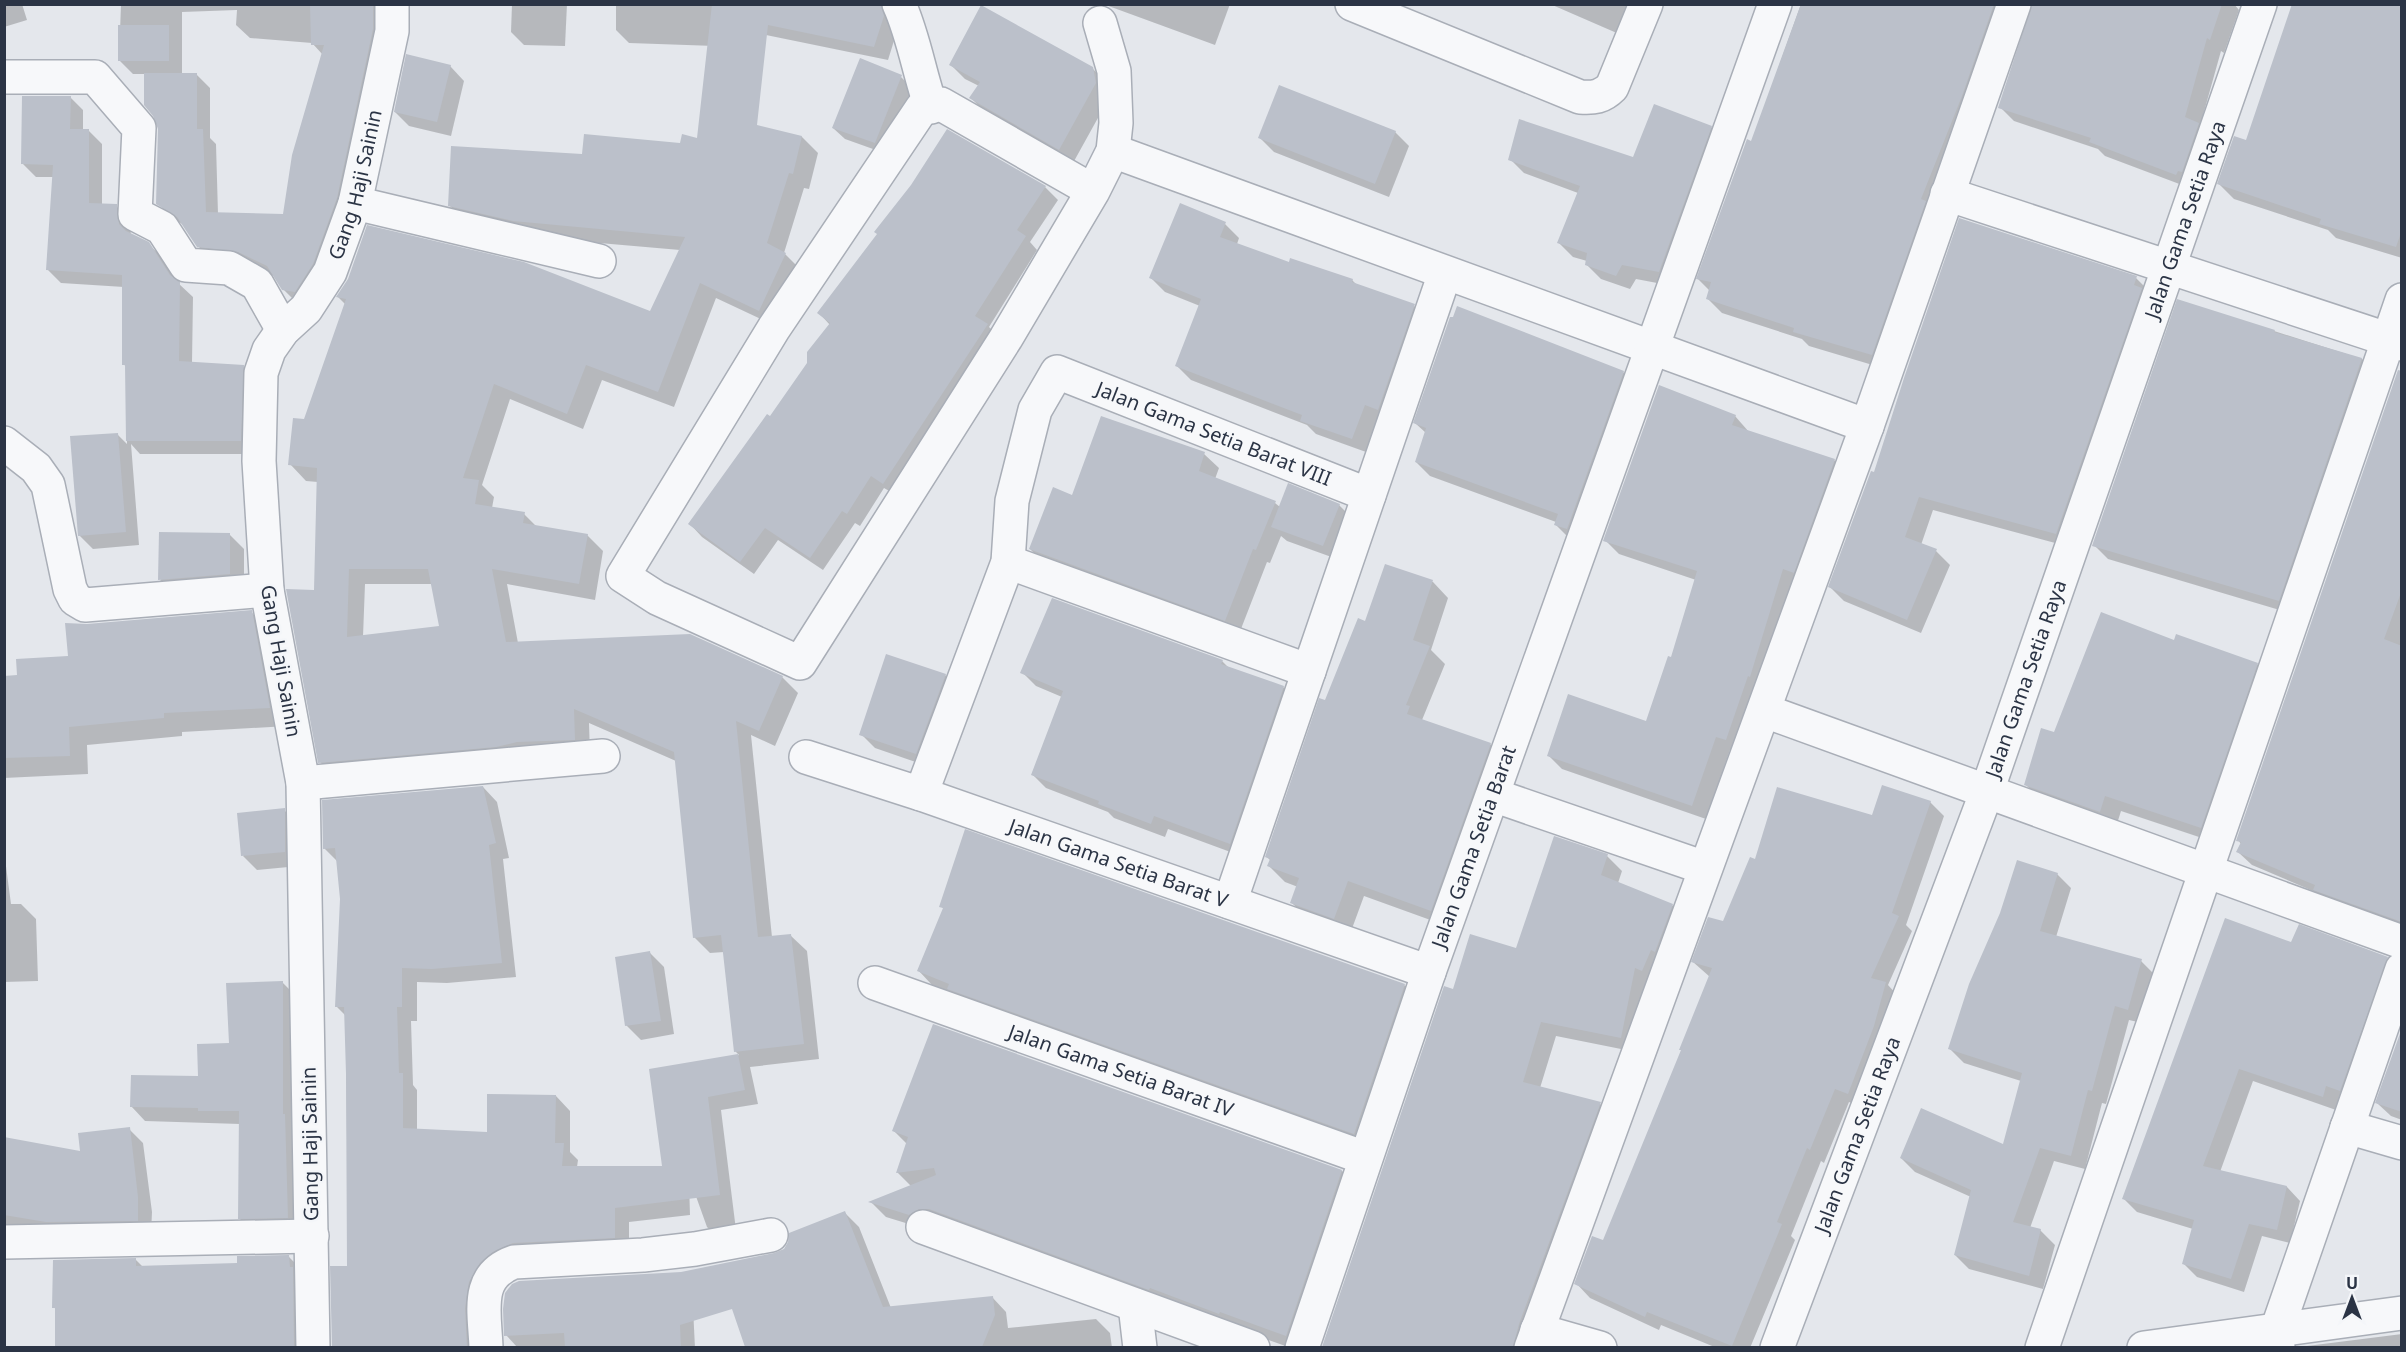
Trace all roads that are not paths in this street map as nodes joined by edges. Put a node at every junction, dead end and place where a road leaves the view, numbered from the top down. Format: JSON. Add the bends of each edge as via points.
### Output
{"nodes":[{"id":1,"x":392,"y":4,"type":"edge"},
{"id":2,"x":899,"y":4,"type":"edge"},
{"id":3,"x":1352,"y":4,"type":"edge"},
{"id":4,"x":1646,"y":4,"type":"edge"},
{"id":5,"x":1775,"y":4,"type":"edge"},
{"id":6,"x":2014,"y":4,"type":"edge"},
{"id":7,"x":2260,"y":4,"type":"edge"},
{"id":8,"x":1402,"y":14,"type":"edge"},
{"id":9,"x":1100,"y":23,"type":"dead end"},
{"id":10,"x":4,"y":77,"type":"edge"},
{"id":11,"x":931,"y":107,"type":"junction"},
{"id":12,"x":1113,"y":152,"type":"junction"},
{"id":13,"x":1093,"y":191,"type":"junction"},
{"id":14,"x":1947,"y":194,"type":"junction"},
{"id":15,"x":355,"y":203,"type":"junction"},
{"id":16,"x":599,"y":261,"type":"dead end"},
{"id":17,"x":2169,"y":267,"type":"junction"},
{"id":18,"x":1445,"y":273,"type":"junction"},
{"id":19,"x":2402,"y":300,"type":"edge"},
{"id":20,"x":283,"y":330,"type":"junction"},
{"id":21,"x":2395,"y":342,"type":"edge"},
{"id":22,"x":1653,"y":348,"type":"junction"},
{"id":23,"x":1867,"y":426,"type":"junction"},
{"id":24,"x":4,"y":442,"type":"edge"},
{"id":25,"x":1369,"y":495,"type":"junction"},
{"id":26,"x":1008,"y":562,"type":"junction"},
{"id":27,"x":267,"y":591,"type":"junction"},
{"id":28,"x":1309,"y":671,"type":"junction"},
{"id":29,"x":1765,"y":711,"type":"junction"},
{"id":30,"x":603,"y":756,"type":"dead end"},
{"id":31,"x":806,"y":757,"type":"dead end"},
{"id":32,"x":303,"y":783,"type":"junction"},
{"id":33,"x":1987,"y":791,"type":"junction"},
{"id":34,"x":921,"y":794,"type":"junction"},
{"id":35,"x":1493,"y":795,"type":"junction"},
{"id":36,"x":1705,"y":868,"type":"junction"},
{"id":37,"x":2205,"y":872,"type":"junction"},
{"id":38,"x":1230,"y":902,"type":"junction"},
{"id":39,"x":2402,"y":942,"type":"edge"},
{"id":40,"x":2402,"y":969,"type":"edge"},
{"id":41,"x":1429,"y":972,"type":"junction"},
{"id":42,"x":875,"y":983,"type":"dead end"},
{"id":43,"x":2347,"y":1127,"type":"junction"},
{"id":44,"x":2402,"y":1143,"type":"edge"},
{"id":45,"x":1365,"y":1158,"type":"junction"},
{"id":46,"x":923,"y":1227,"type":"dead end"},
{"id":47,"x":771,"y":1235,"type":"dead end"},
{"id":48,"x":312,"y":1236,"type":"junction"},
{"id":49,"x":4,"y":1242,"type":"edge"},
{"id":50,"x":1135,"y":1305,"type":"junction"},
{"id":51,"x":2402,"y":1313,"type":"edge"},
{"id":52,"x":1534,"y":1339,"type":"edge"},
{"id":53,"x":2278,"y":1339,"type":"edge"},
{"id":54,"x":313,"y":1347,"type":"edge"},
{"id":55,"x":486,"y":1347,"type":"edge"},
{"id":56,"x":1140,"y":1347,"type":"edge"},
{"id":57,"x":1253,"y":1347,"type":"edge"},
{"id":58,"x":1302,"y":1347,"type":"edge"},
{"id":59,"x":1600,"y":1347,"type":"edge"},
{"id":60,"x":1777,"y":1347,"type":"edge"},
{"id":61,"x":2042,"y":1347,"type":"edge"},
{"id":62,"x":2144,"y":1347,"type":"edge"}],
"edges":[{"from":1,"to":15,"type":"street","name":"Gang Haji Sainin","via":[[392,31]]},
{"from":2,"to":11,"type":"street"},
{"from":3,"to":8,"type":"street"},
{"from":4,"to":8,"type":"street","via":[[1612,87],[1605,95],[1593,98],[1580,97]]},
{"from":5,"to":22,"type":"street","name":"Jalan Gama Setia Barat"},
{"from":6,"to":14,"type":"street"},
{"from":7,"to":17,"type":"street","name":"Jalan Gama Setia Raya"},
{"from":9,"to":12,"type":"street","via":[[1114,70]]},
{"from":10,"to":20,"type":"street","via":[[95,77],[139,128],[135,214],[162,228],[186,265],[229,268],[257,284]]},
{"from":11,"to":13,"type":"street","via":[[942,104]]},
{"from":11,"to":13,"type":"street","via":[[922,108],[774,328],[623,576],[657,598],[801,663],[1006,338]]},
{"from":12,"to":13,"type":"street"},
{"from":12,"to":18,"type":"street"},
{"from":14,"to":17,"type":"street"},
{"from":14,"to":23,"type":"street"},
{"from":15,"to":16,"type":"street"},
{"from":15,"to":20,"type":"street","name":"Gang Haji Sainin","via":[[330,272],[306,309]]},
{"from":17,"to":21,"type":"street"},
{"from":17,"to":33,"type":"street","name":"Jalan Gama Setia Raya"},
{"from":18,"to":22,"type":"street"},
{"from":18,"to":25,"type":"street"},
{"from":19,"to":21,"type":"street"},
{"from":20,"to":27,"type":"street","name":"Gang Haji Sainin","via":[[269,350],[261,373],[259,461]]},
{"from":21,"to":37,"type":"street"},
{"from":22,"to":23,"type":"street"},
{"from":22,"to":35,"type":"street","name":"Jalan Gama Setia Barat"},
{"from":23,"to":29,"type":"street"},
{"from":24,"to":27,"type":"street","via":[[36,468],[48,485],[70,589],[75,599],[85,605]]},
{"from":25,"to":26,"type":"street","name":"Jalan Gama Setia Barat VIII","via":[[1057,372],[1035,410],[1029,433],[1012,501]]},
{"from":25,"to":28,"type":"street"},
{"from":26,"to":28,"type":"street"},
{"from":26,"to":34,"type":"street"},
{"from":27,"to":32,"type":"street","name":"Gang Haji Sainin"},
{"from":28,"to":38,"type":"street"},
{"from":29,"to":33,"type":"street"},
{"from":29,"to":36,"type":"street"},
{"from":30,"to":32,"type":"street"},
{"from":31,"to":34,"type":"street","name":"Jalan Gama Setia Barat V"},
{"from":32,"to":48,"type":"street","name":"Gang Haji Sainin"},
{"from":33,"to":37,"type":"street"},
{"from":33,"to":60,"type":"street","name":"Jalan Gama Setia Raya"},
{"from":34,"to":38,"type":"street","name":"Jalan Gama Setia Barat V"},
{"from":35,"to":36,"type":"street"},
{"from":35,"to":41,"type":"street","name":"Jalan Gama Setia Barat"},
{"from":36,"to":52,"type":"street"},
{"from":37,"to":39,"type":"street"},
{"from":37,"to":61,"type":"street"},
{"from":38,"to":41,"type":"street","name":"Jalan Gama Setia Barat V"},
{"from":40,"to":43,"type":"street"},
{"from":41,"to":45,"type":"street","name":"Jalan Gama Setia Barat"},
{"from":42,"to":45,"type":"street","name":"Jalan Gama Setia Barat IV"},
{"from":43,"to":44,"type":"street"},
{"from":43,"to":53,"type":"street"},
{"from":45,"to":58,"type":"street","name":"Jalan Gama Setia Barat"},
{"from":46,"to":50,"type":"street"},
{"from":47,"to":55,"type":"street","via":[[695,1249],[514,1262],[503,1266],[487,1282],[484,1294]]},
{"from":48,"to":49,"type":"street"},
{"from":48,"to":54,"type":"street","name":"Gang Haji Sainin"},
{"from":50,"to":56,"type":"street"},
{"from":50,"to":57,"type":"street"},
{"from":51,"to":53,"type":"street"},
{"from":52,"to":59,"type":"street"},
{"from":53,"to":62,"type":"street"}]}
